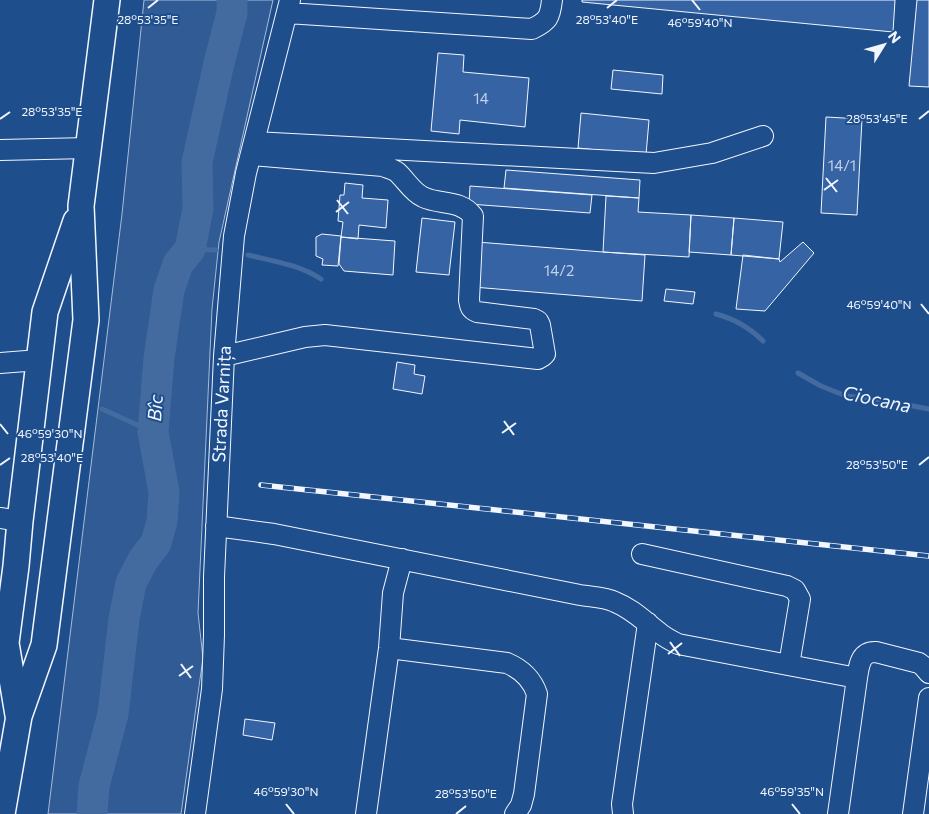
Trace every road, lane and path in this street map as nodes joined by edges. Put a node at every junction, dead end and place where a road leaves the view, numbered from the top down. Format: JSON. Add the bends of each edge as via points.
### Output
{"nodes":[{"id":1,"x":107,"y":0,"type":"edge"},
{"id":2,"x":552,"y":0,"type":"edge"},
{"id":3,"x":289,"y":7,"type":"edge"},
{"id":4,"x":763,"y":136,"type":"dead end"},
{"id":5,"x":88,"y":148,"type":"junction"},
{"id":6,"x":252,"y":148,"type":"junction"},
{"id":7,"x":0,"y":150,"type":"edge"},
{"id":8,"x":80,"y":206,"type":"junction"},
{"id":9,"x":45,"y":312,"type":"junction"},
{"id":10,"x":86,"y":320,"type":"junction"},
{"id":11,"x":224,"y":356,"type":"junction"},
{"id":12,"x":39,"y":360,"type":"junction"},
{"id":13,"x":0,"y":363,"type":"edge"},
{"id":14,"x":10,"y":519,"type":"edge"},
{"id":15,"x":216,"y":526,"type":"junction"},
{"id":16,"x":642,"y":554,"type":"dead end"},
{"id":17,"x":402,"y":559,"type":"junction"},
{"id":18,"x":16,"y":566,"type":"junction"},
{"id":19,"x":53,"y":574,"type":"junction"},
{"id":20,"x":648,"y":623,"type":"junction"},
{"id":21,"x":389,"y":648,"type":"junction"},
{"id":22,"x":789,"y":665,"type":"junction"},
{"id":23,"x":929,"y":673,"type":"edge"},
{"id":24,"x":857,"y":678,"type":"junction"},
{"id":25,"x":929,"y":698,"type":"edge"},
{"id":26,"x":19,"y":716,"type":"junction"},
{"id":27,"x":2,"y":814,"type":"edge"},
{"id":28,"x":195,"y":814,"type":"edge"},
{"id":29,"x":366,"y":814,"type":"edge"},
{"id":30,"x":515,"y":814,"type":"edge"},
{"id":31,"x":623,"y":814,"type":"edge"},
{"id":32,"x":838,"y":814,"type":"edge"},
{"id":33,"x":913,"y":814,"type":"edge"}],
"edges":[{"from":1,"to":5,"type":"main road"},
{"from":2,"to":3,"type":"street","via":[[551,14],[532,29]]},
{"from":3,"to":6,"type":"street","name":"Strada Varnița"},
{"from":4,"to":6,"type":"street","via":[[712,153],[654,163]]},
{"from":5,"to":7,"type":"street"},
{"from":5,"to":8,"type":"main road"},
{"from":6,"to":11,"type":"street","name":"Strada Varnița","via":[[234,236]]},
{"from":6,"to":11,"type":"street","via":[[383,166],[397,172],[420,196],[464,207],[473,216],[469,300],[472,310],[538,321],[545,354],[538,359],[325,335]]},
{"from":8,"to":9,"type":"main road"},
{"from":8,"to":10,"type":"main road"},
{"from":9,"to":10,"type":"main road","via":[[66,312]]},
{"from":9,"to":12,"type":"main road"},
{"from":10,"to":19,"type":"main road"},
{"from":11,"to":15,"type":"street","name":"Strada Varnița"},
{"from":12,"to":13,"type":"street"},
{"from":12,"to":14,"type":"main road"},
{"from":14,"to":18,"type":"main road"},
{"from":15,"to":17,"type":"street"},
{"from":15,"to":28,"type":"street","name":"Strada Varnița","via":[[212,689]]},
{"from":16,"to":22,"type":"street","via":[[794,590],[800,599]]},
{"from":17,"to":20,"type":"street","via":[[604,599],[625,606]]},
{"from":17,"to":21,"type":"street","via":[[393,593]]},
{"from":18,"to":19,"type":"main road","via":[[30,579]]},
{"from":18,"to":26,"type":"main road","via":[[6,643]]},
{"from":19,"to":26,"type":"main road","via":[[44,645]]},
{"from":20,"to":22,"type":"street","via":[[678,644]]},
{"from":20,"to":31,"type":"street"},
{"from":21,"to":29,"type":"street"},
{"from":21,"to":30,"type":"street","via":[[507,663],[526,675],[534,685],[537,694],[524,794]]},
{"from":22,"to":24,"type":"street"},
{"from":23,"to":24,"type":"street","via":[[919,663],[872,652],[864,656]]},
{"from":24,"to":32,"type":"street"},
{"from":25,"to":33,"type":"street"},
{"from":26,"to":27,"type":"main road"}]}
